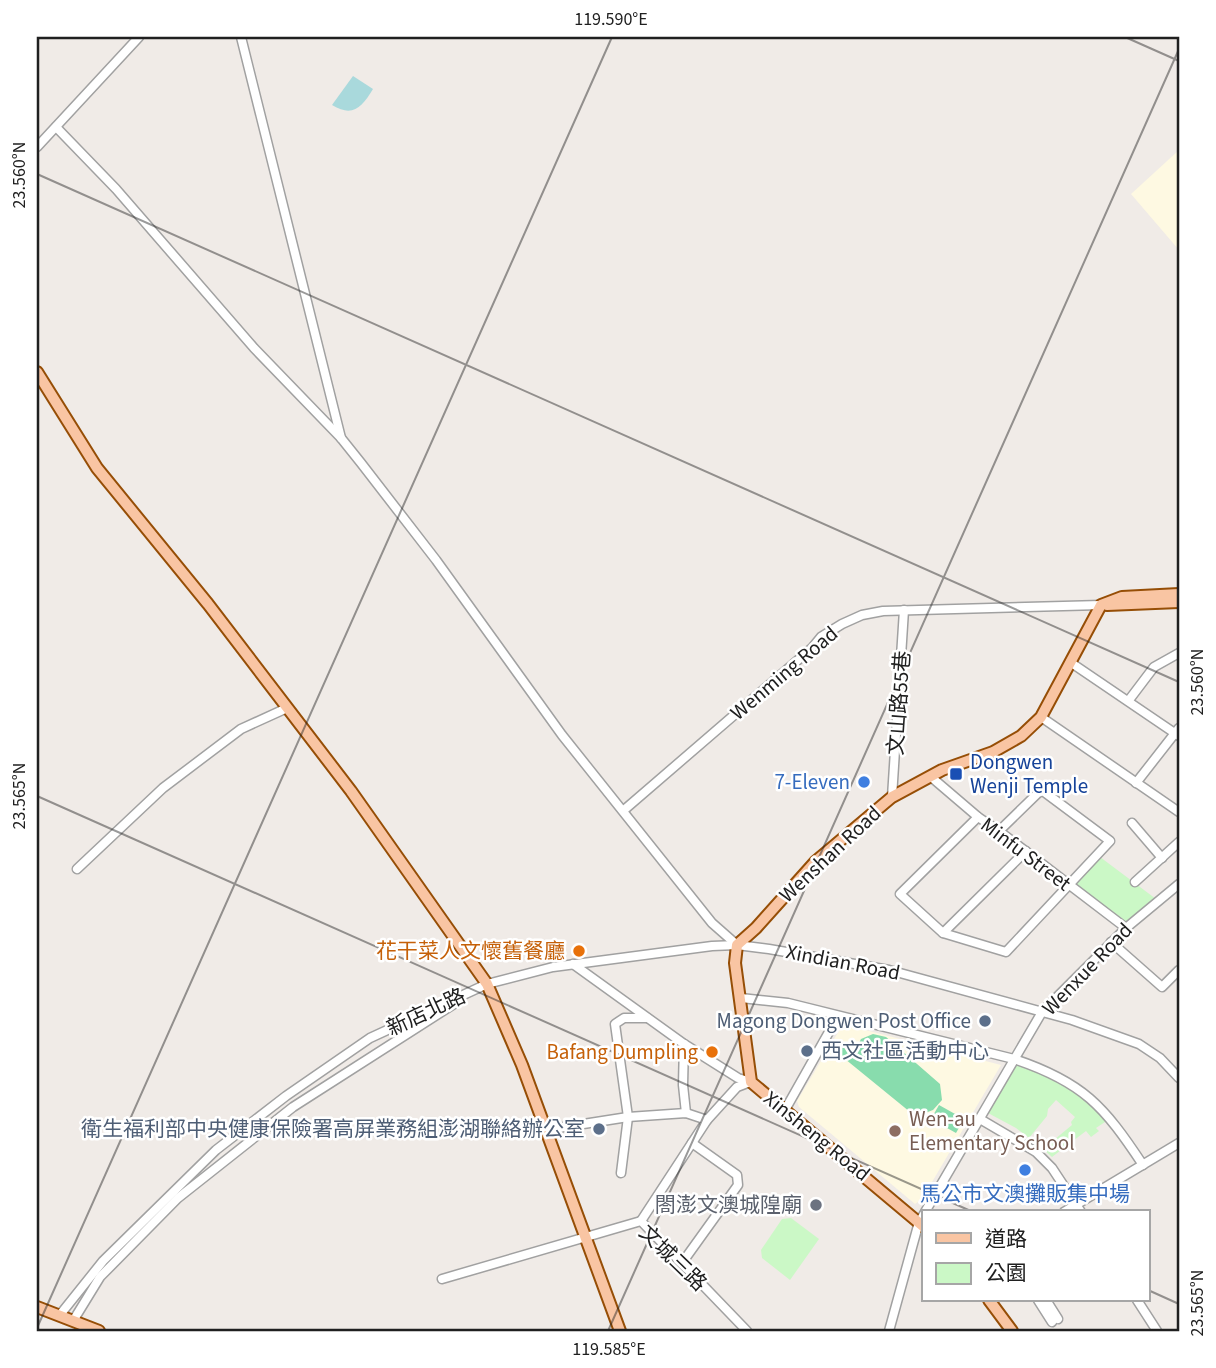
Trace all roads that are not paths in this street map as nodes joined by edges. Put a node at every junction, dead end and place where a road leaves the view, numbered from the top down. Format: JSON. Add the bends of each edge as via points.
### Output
{"nodes":[{"id":1,"x":139,"y":37,"type":"edge"},
{"id":2,"x":241,"y":37,"type":"edge"},
{"id":3,"x":56,"y":127,"type":"junction"},
{"id":4,"x":37,"y":148,"type":"edge"},
{"id":5,"x":37,"y":372,"type":"edge"},
{"id":6,"x":341,"y":438,"type":"junction"},
{"id":7,"x":1179,"y":594,"type":"edge"},
{"id":8,"x":1179,"y":602,"type":"edge"},
{"id":9,"x":1101,"y":605,"type":"junction"},
{"id":10,"x":904,"y":610,"type":"junction"},
{"id":11,"x":1179,"y":653,"type":"edge"},
{"id":12,"x":1070,"y":662,"type":"junction"},
{"id":13,"x":1129,"y":700,"type":"junction"},
{"id":14,"x":288,"y":708,"type":"junction"},
{"id":15,"x":1041,"y":717,"type":"junction"},
{"id":16,"x":1178,"y":732,"type":"edge"},
{"id":17,"x":930,"y":776,"type":"junction"},
{"id":18,"x":1136,"y":783,"type":"junction"},
{"id":19,"x":892,"y":797,"type":"junction"},
{"id":20,"x":624,"y":810,"type":"junction"},
{"id":21,"x":1179,"y":812,"type":"edge"},
{"id":22,"x":978,"y":817,"type":"junction"},
{"id":23,"x":1132,"y":823,"type":"dead end"},
{"id":24,"x":999,"y":831,"type":"junction"},
{"id":25,"x":1179,"y":842,"type":"edge"},
{"id":26,"x":1026,"y":851,"type":"junction"},
{"id":27,"x":1162,"y":858,"type":"junction"},
{"id":28,"x":77,"y":869,"type":"dead end"},
{"id":29,"x":1135,"y":881,"type":"dead end"},
{"id":30,"x":1179,"y":884,"type":"edge"},
{"id":31,"x":1068,"y":885,"type":"junction"},
{"id":32,"x":1126,"y":928,"type":"junction"},
{"id":33,"x":943,"y":933,"type":"junction"},
{"id":34,"x":1111,"y":942,"type":"junction"},
{"id":35,"x":737,"y":945,"type":"junction"},
{"id":36,"x":573,"y":964,"type":"junction"},
{"id":37,"x":1179,"y":970,"type":"edge"},
{"id":38,"x":487,"y":984,"type":"junction"},
{"id":39,"x":741,"y":998,"type":"junction"},
{"id":40,"x":1042,"y":1012,"type":"junction"},
{"id":41,"x":838,"y":1016,"type":"junction"},
{"id":42,"x":647,"y":1018,"type":"junction"},
{"id":43,"x":684,"y":1044,"type":"junction"},
{"id":44,"x":1014,"y":1059,"type":"junction"},
{"id":45,"x":1178,"y":1073,"type":"edge"},
{"id":46,"x":751,"y":1082,"type":"junction"},
{"id":47,"x":785,"y":1110,"type":"junction"},
{"id":48,"x":686,"y":1113,"type":"junction"},
{"id":49,"x":628,"y":1117,"type":"junction"},
{"id":50,"x":980,"y":1119,"type":"junction"},
{"id":51,"x":708,"y":1120,"type":"junction"},
{"id":52,"x":545,"y":1130,"type":"junction"},
{"id":53,"x":692,"y":1143,"type":"junction"},
{"id":54,"x":1179,"y":1143,"type":"edge"},
{"id":55,"x":1143,"y":1165,"type":"junction"},
{"id":56,"x":621,"y":1173,"type":"dead end"},
{"id":57,"x":1078,"y":1209,"type":"edge"},
{"id":58,"x":928,"y":1210,"type":"edge"},
{"id":59,"x":922,"y":1218,"type":"edge"},
{"id":60,"x":641,"y":1221,"type":"junction"},
{"id":61,"x":922,"y":1222,"type":"edge"},
{"id":62,"x":586,"y":1238,"type":"junction"},
{"id":63,"x":682,"y":1263,"type":"junction"},
{"id":64,"x":442,"y":1279,"type":"dead end"},
{"id":65,"x":990,"y":1302,"type":"edge"},
{"id":66,"x":1040,"y":1302,"type":"edge"},
{"id":67,"x":1047,"y":1302,"type":"edge"},
{"id":68,"x":1138,"y":1302,"type":"edge"},
{"id":69,"x":37,"y":1307,"type":"edge"},
{"id":70,"x":58,"y":1316,"type":"junction"},
{"id":71,"x":73,"y":1321,"type":"junction"},
{"id":72,"x":99,"y":1331,"type":"edge"},
{"id":73,"x":620,"y":1331,"type":"edge"},
{"id":74,"x":747,"y":1331,"type":"edge"},
{"id":75,"x":890,"y":1331,"type":"edge"},
{"id":76,"x":1012,"y":1331,"type":"edge"},
{"id":77,"x":1157,"y":1331,"type":"edge"}],
"edges":[{"from":1,"to":3,"type":"street"},
{"from":2,"to":6,"type":"street"},
{"from":3,"to":4,"type":"street"},
{"from":3,"to":6,"type":"street"},
{"from":5,"to":14,"type":"main road","via":[[97,468]]},
{"from":6,"to":20,"type":"street","via":[[562,735]]},
{"from":7,"to":9,"type":"main road","via":[[1122,597]]},
{"from":8,"to":9,"type":"main road"},
{"from":9,"to":10,"type":"street","name":"Wenming Road"},
{"from":9,"to":12,"type":"main road","name":"Wenshan Road"},
{"from":10,"to":19,"type":"street","name":"文山路55巷"},
{"from":10,"to":20,"type":"street","name":"Wenming Road","via":[[862,615],[821,637]]},
{"from":11,"to":13,"type":"street","via":[[1154,667]]},
{"from":12,"to":13,"type":"street"},
{"from":12,"to":15,"type":"main road","name":"Wenshan Road"},
{"from":13,"to":16,"type":"street"},
{"from":14,"to":28,"type":"street","via":[[241,729],[163,788]]},
{"from":14,"to":38,"type":"main road"},
{"from":15,"to":17,"type":"main road","name":"Wenshan Road","via":[[1021,736],[993,752]]},
{"from":15,"to":18,"type":"street"},
{"from":16,"to":18,"type":"street"},
{"from":17,"to":19,"type":"main road","name":"Wenshan Road"},
{"from":17,"to":22,"type":"street","name":"Minfu Street"},
{"from":18,"to":21,"type":"street"},
{"from":19,"to":35,"type":"main road","name":"Wenshan Road","via":[[816,861]]},
{"from":20,"to":35,"type":"street","via":[[712,923]]},
{"from":22,"to":24,"type":"street","name":"Minfu Street"},
{"from":22,"to":33,"type":"street","via":[[900,894]]},
{"from":23,"to":27,"type":"street"},
{"from":24,"to":26,"type":"street","name":"Minfu Street"},
{"from":24,"to":31,"type":"street","via":[[1043,791],[1110,841]]},
{"from":25,"to":27,"type":"street"},
{"from":26,"to":31,"type":"street","name":"Minfu Street"},
{"from":26,"to":33,"type":"street"},
{"from":27,"to":29,"type":"street"},
{"from":30,"to":32,"type":"street","name":"Wenxue Road"},
{"from":31,"to":32,"type":"street","name":"Minfu Street"},
{"from":31,"to":33,"type":"street","via":[[1006,952]]},
{"from":32,"to":34,"type":"street","name":"Wenxue Road"},
{"from":34,"to":37,"type":"street","via":[[1162,986]]},
{"from":34,"to":40,"type":"street","name":"Wenxue Road"},
{"from":35,"to":36,"type":"street","name":"Xindian Road"},
{"from":35,"to":39,"type":"main road","name":"Xinsheng Road"},
{"from":35,"to":40,"type":"street","name":"Xindian Road","via":[[889,970]]},
{"from":36,"to":38,"type":"street","name":"Xindian Road"},
{"from":36,"to":42,"type":"street"},
{"from":38,"to":52,"type":"main road"},
{"from":38,"to":70,"type":"street","name":"新店北路","via":[[370,1038],[216,1150],[103,1261]]},
{"from":38,"to":71,"type":"street","name":"新店北路","via":[[293,1107],[178,1198],[100,1277]]},
{"from":39,"to":41,"type":"street","via":[[788,1003]]},
{"from":39,"to":46,"type":"main road","name":"Xinsheng Road"},
{"from":40,"to":44,"type":"street","name":"Wenxue Road"},
{"from":40,"to":45,"type":"street","name":"Xindian Road","via":[[1139,1044]]},
{"from":41,"to":44,"type":"street"},
{"from":41,"to":47,"type":"street"},
{"from":42,"to":43,"type":"street"},
{"from":42,"to":49,"type":"street","via":[[624,1018],[615,1024]]},
{"from":43,"to":46,"type":"street"},
{"from":43,"to":48,"type":"street"},
{"from":44,"to":50,"type":"street","name":"Wenxue Road"},
{"from":44,"to":55,"type":"street","via":[[1049,1070],[1081,1090],[1104,1111]]},
{"from":46,"to":47,"type":"main road","name":"Xinsheng Road"},
{"from":46,"to":51,"type":"street","via":[[737,1087]]},
{"from":47,"to":59,"type":"main road","name":"Xinsheng Road"},
{"from":48,"to":49,"type":"street"},
{"from":48,"to":51,"type":"street"},
{"from":49,"to":52,"type":"street"},
{"from":49,"to":56,"type":"street"},
{"from":50,"to":57,"type":"street","via":[[1036,1152]]},
{"from":50,"to":58,"type":"street","name":"Wenxue Road"},
{"from":51,"to":53,"type":"street"},
{"from":52,"to":62,"type":"main road"},
{"from":53,"to":60,"type":"street"},
{"from":53,"to":63,"type":"street","via":[[737,1175],[738,1185]]},
{"from":54,"to":55,"type":"street"},
{"from":55,"to":57,"type":"street"},
{"from":60,"to":62,"type":"street","name":"文城三路"},
{"from":60,"to":63,"type":"street","name":"文城三路"},
{"from":61,"to":75,"type":"street","name":"Wenxue Road"},
{"from":62,"to":64,"type":"street","name":"文城三路"},
{"from":62,"to":73,"type":"main road"},
{"from":63,"to":74,"type":"street","name":"文城三路"},
{"from":65,"to":76,"type":"main road"},
{"from":66,"to":67,"type":"street","via":[[1055,1320]]},
{"from":68,"to":77,"type":"street"},
{"from":69,"to":70,"type":"main road"},
{"from":70,"to":71,"type":"main road"},
{"from":71,"to":72,"type":"main road"}]}
